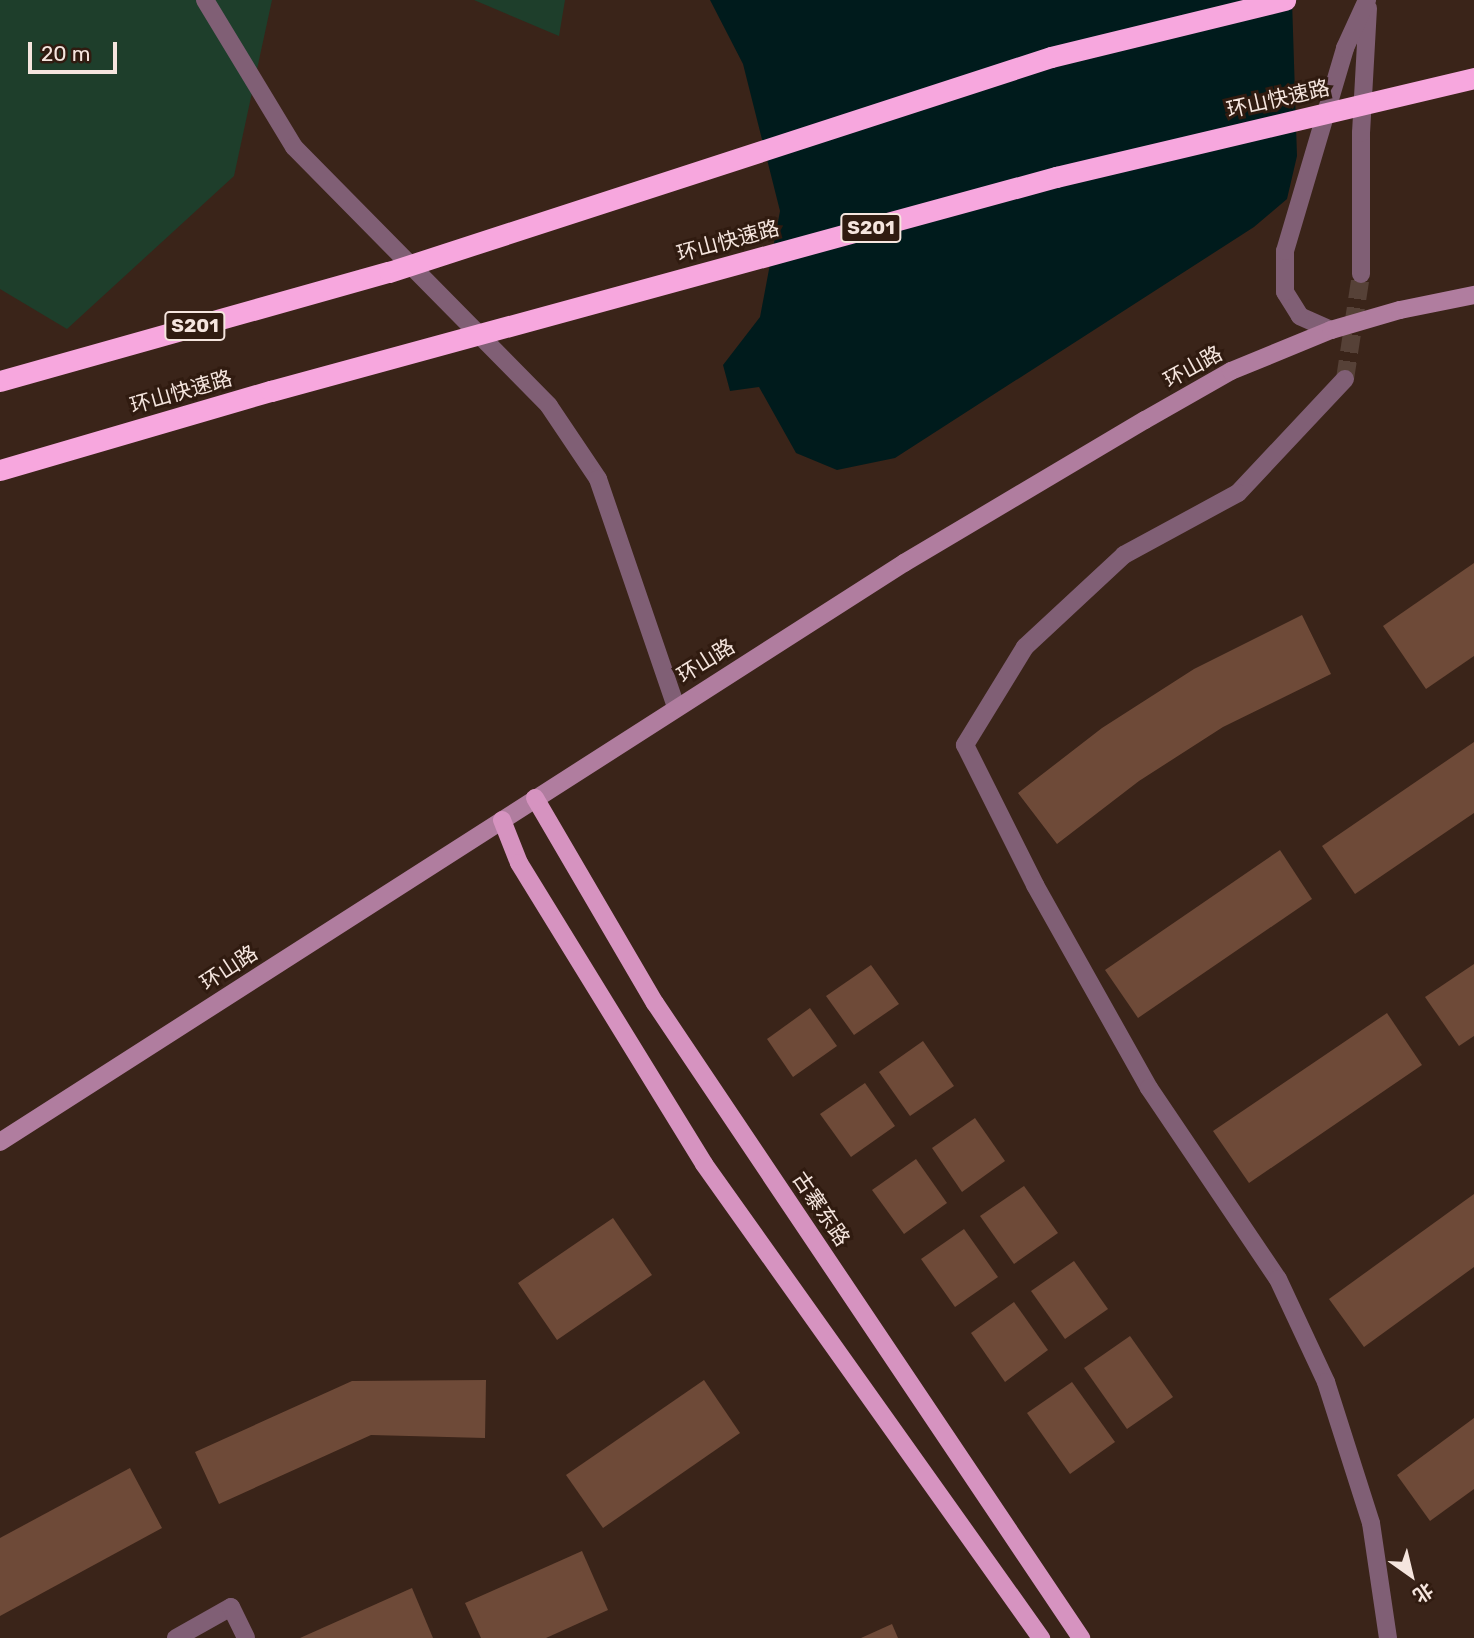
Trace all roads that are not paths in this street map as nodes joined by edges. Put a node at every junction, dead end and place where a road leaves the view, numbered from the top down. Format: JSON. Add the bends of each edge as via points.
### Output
{"nodes":[{"id":1,"x":205,"y":0,"type":"edge"},
{"id":2,"x":1285,"y":0,"type":"edge"},
{"id":3,"x":1368,"y":0,"type":"edge"},
{"id":4,"x":1474,"y":78,"type":"edge"},
{"id":5,"x":1360,"y":274,"type":"tunnel mouth"},
{"id":6,"x":1474,"y":295,"type":"edge"},
{"id":7,"x":1331,"y":330,"type":"junction"},
{"id":8,"x":1345,"y":379,"type":"tunnel mouth"},
{"id":9,"x":0,"y":381,"type":"edge"},
{"id":10,"x":0,"y":470,"type":"edge"},
{"id":11,"x":676,"y":707,"type":"junction"},
{"id":12,"x":535,"y":798,"type":"junction"},
{"id":13,"x":502,"y":820,"type":"junction"},
{"id":14,"x":0,"y":1142,"type":"edge"},
{"id":15,"x":176,"y":1638,"type":"edge"},
{"id":16,"x":246,"y":1638,"type":"edge"},
{"id":17,"x":1041,"y":1638,"type":"edge"},
{"id":18,"x":1081,"y":1638,"type":"edge"},
{"id":19,"x":1388,"y":1638,"type":"edge"}],
"edges":[{"from":1,"to":11,"type":"street","via":[[294,147],[549,406],[591,468]]},
{"from":2,"to":9,"type":"highway","number":"S201","bridge":true,"via":[[1051,57],[389,272]]},
{"from":3,"to":5,"type":"street","via":[[1360,133]]},
{"from":3,"to":7,"type":"street","via":[[1345,48],[1285,251],[1284,292],[1300,316]]},
{"from":4,"to":10,"type":"highway","name":"环山快速路","number":"S201","bridge":true,"via":[[1056,177],[271,391]]},
{"from":6,"to":7,"type":"main road","name":"环山路"},
{"from":7,"to":11,"type":"main road","name":"环山路","via":[[1231,371],[1144,420],[904,563]]},
{"from":8,"to":19,"type":"street","via":[[1238,493],[1125,555],[1025,646],[965,745],[1035,885],[1149,1088],[1278,1279],[1326,1382],[1371,1523]]},
{"from":11,"to":12,"type":"main road","name":"环山路"},
{"from":12,"to":13,"type":"main road","name":"环山路"},
{"from":12,"to":18,"type":"main road","name":"古寨东路","via":[[655,1003]]},
{"from":13,"to":14,"type":"main road","name":"环山路"},
{"from":13,"to":17,"type":"main road","via":[[519,863],[704,1164]]},
{"from":15,"to":16,"type":"street","via":[[231,1607]]}]}
